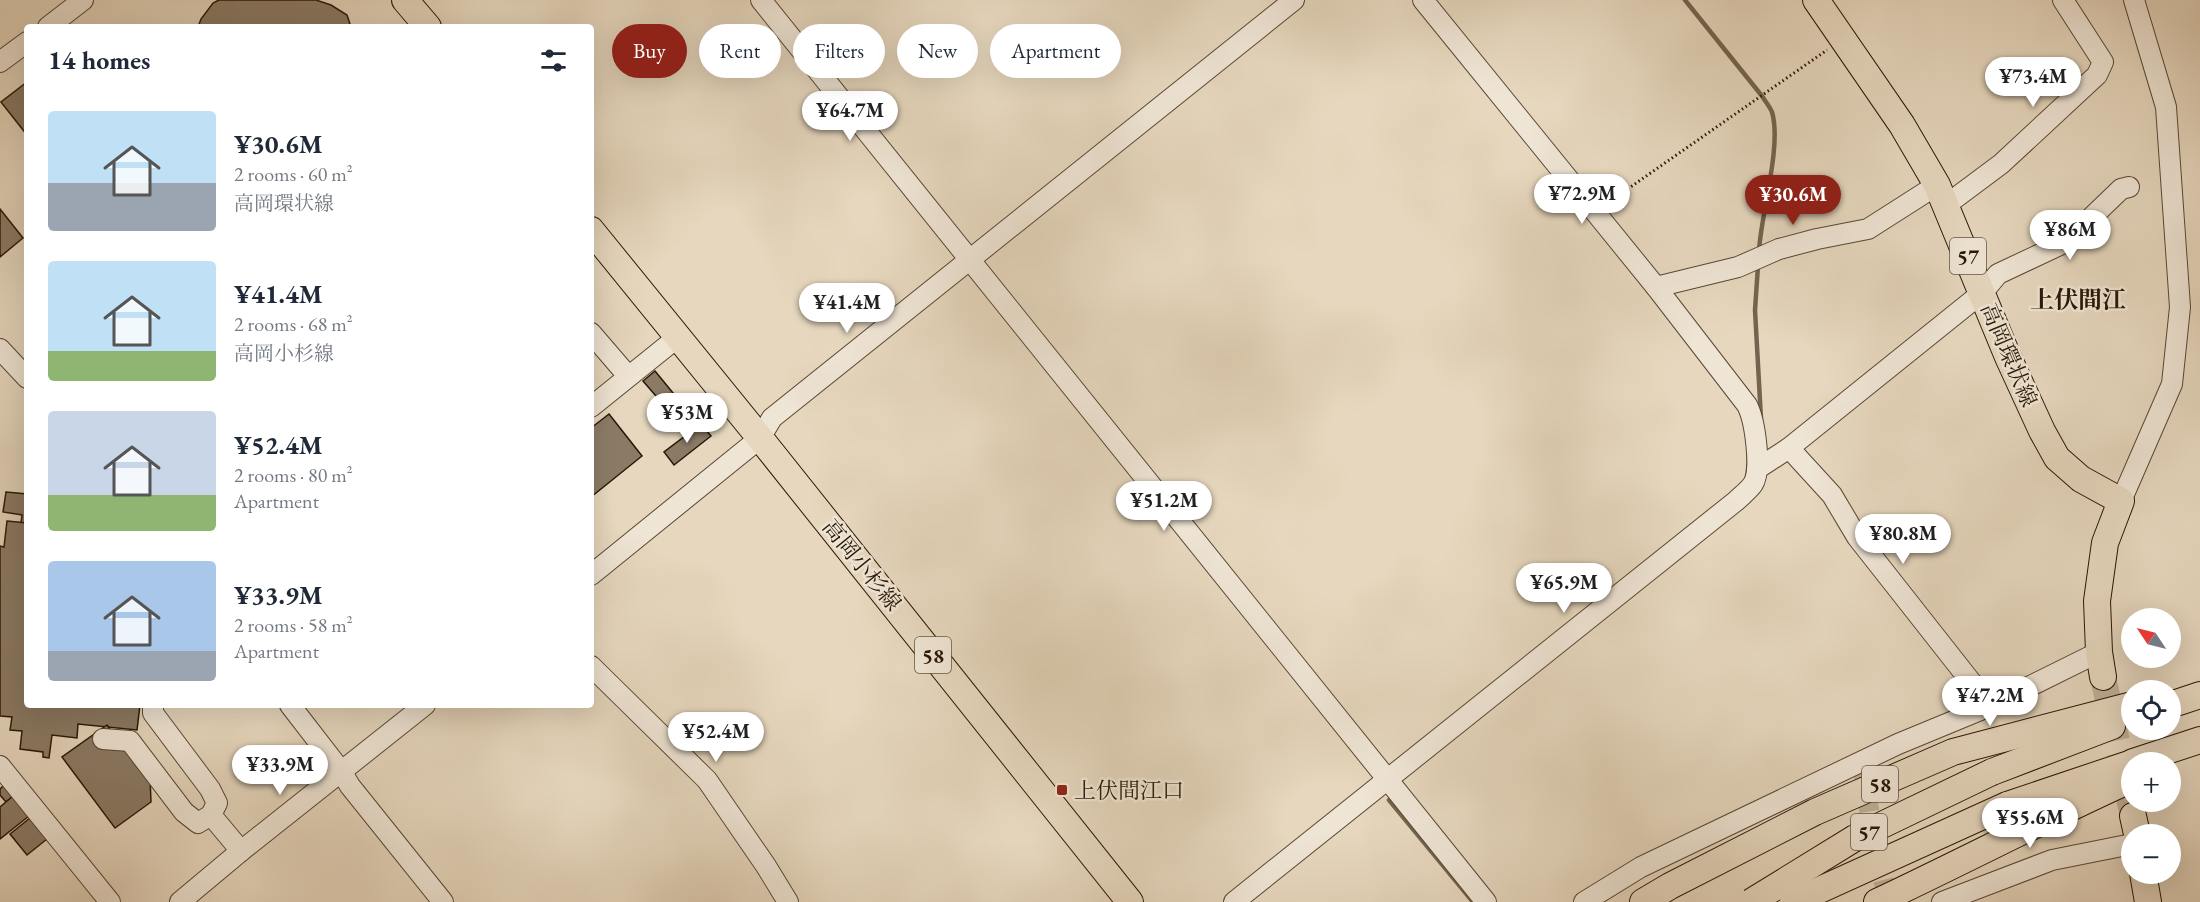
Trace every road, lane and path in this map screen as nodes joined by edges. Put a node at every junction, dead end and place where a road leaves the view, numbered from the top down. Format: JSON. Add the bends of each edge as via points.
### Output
{"nodes":[{"id":1,"x":83,"y":0,"type":"edge"},
{"id":2,"x":405,"y":0,"type":"edge"},
{"id":3,"x":761,"y":0,"type":"edge"},
{"id":4,"x":1294,"y":0,"type":"edge"},
{"id":5,"x":1423,"y":0,"type":"edge"},
{"id":6,"x":1816,"y":0,"type":"edge"},
{"id":7,"x":2063,"y":0,"type":"edge"},
{"id":8,"x":2135,"y":3,"type":"edge"},
{"id":9,"x":53,"y":24,"type":"edge"},
{"id":10,"x":425,"y":24,"type":"edge"},
{"id":11,"x":1843,"y":39,"type":"junction"},
{"id":12,"x":24,"y":44,"type":"edge"},
{"id":13,"x":0,"y":62,"type":"edge"},
{"id":14,"x":2129,"y":187,"type":"dead end"},
{"id":15,"x":1942,"y":195,"type":"junction"},
{"id":16,"x":1595,"y":211,"type":"junction"},
{"id":17,"x":594,"y":234,"type":"edge"},
{"id":18,"x":969,"y":261,"type":"junction"},
{"id":19,"x":1656,"y":287,"type":"junction"},
{"id":20,"x":1983,"y":292,"type":"junction"},
{"id":21,"x":594,"y":336,"type":"edge"},
{"id":22,"x":678,"y":337,"type":"junction"},
{"id":23,"x":0,"y":349,"type":"edge"},
{"id":24,"x":24,"y":375,"type":"edge"},
{"id":25,"x":628,"y":376,"type":"junction"},
{"id":26,"x":594,"y":404,"type":"edge"},
{"id":27,"x":760,"y":438,"type":"junction"},
{"id":28,"x":1789,"y":448,"type":"junction"},
{"id":29,"x":1757,"y":468,"type":"junction"},
{"id":30,"x":2121,"y":501,"type":"junction"},
{"id":31,"x":594,"y":573,"type":"edge"},
{"id":32,"x":2099,"y":651,"type":"junction"},
{"id":33,"x":594,"y":669,"type":"edge"},
{"id":34,"x":2103,"y":677,"type":"tunnel mouth"},
{"id":35,"x":2200,"y":685,"type":"edge"},
{"id":36,"x":2181,"y":690,"type":"edge"},
{"id":37,"x":2200,"y":694,"type":"edge"},
{"id":38,"x":2181,"y":701,"type":"edge"},
{"id":39,"x":1990,"y":706,"type":"junction"},
{"id":40,"x":153,"y":708,"type":"edge"},
{"id":41,"x":292,"y":708,"type":"edge"},
{"id":42,"x":421,"y":708,"type":"edge"},
{"id":43,"x":2121,"y":708,"type":"edge"},
{"id":44,"x":2121,"y":723,"type":"edge"},
{"id":45,"x":103,"y":739,"type":"dead end"},
{"id":46,"x":2200,"y":740,"type":"edge"},
{"id":47,"x":2200,"y":748,"type":"edge"},
{"id":48,"x":2163,"y":752,"type":"edge"},
{"id":49,"x":2181,"y":756,"type":"edge"},
{"id":50,"x":0,"y":766,"type":"edge"},
{"id":51,"x":2121,"y":766,"type":"edge"},
{"id":52,"x":341,"y":771,"type":"junction"},
{"id":53,"x":1390,"y":779,"type":"junction"},
{"id":54,"x":2121,"y":784,"type":"edge"},
{"id":55,"x":211,"y":815,"type":"junction"},
{"id":56,"x":2121,"y":846,"type":"edge"},
{"id":57,"x":241,"y":851,"type":"junction"},
{"id":58,"x":2146,"y":884,"type":"edge"},
{"id":59,"x":110,"y":902,"type":"edge"},
{"id":60,"x":180,"y":902,"type":"edge"},
{"id":61,"x":443,"y":902,"type":"edge"},
{"id":62,"x":788,"y":902,"type":"edge"},
{"id":63,"x":1130,"y":902,"type":"edge"},
{"id":64,"x":1234,"y":902,"type":"edge"},
{"id":65,"x":1486,"y":902,"type":"edge"},
{"id":66,"x":1584,"y":902,"type":"edge"},
{"id":67,"x":1643,"y":902,"type":"edge"},
{"id":68,"x":1751,"y":902,"type":"edge"},
{"id":69,"x":1793,"y":902,"type":"edge"},
{"id":70,"x":1877,"y":902,"type":"edge"},
{"id":71,"x":1942,"y":902,"type":"edge"},
{"id":72,"x":2148,"y":902,"type":"edge"}],
"edges":[{"from":1,"to":9,"type":"street"},
{"from":2,"to":10,"type":"main road"},
{"from":3,"to":18,"type":"street"},
{"from":4,"to":18,"type":"street"},
{"from":5,"to":16,"type":"street"},
{"from":6,"to":11,"type":"main road","name":"高岡環状線","number":"57"},
{"from":7,"to":15,"type":"street","via":[[2103,62],[2097,75],[2001,164]]},
{"from":8,"to":30,"type":"street","via":[[2166,107],[2180,307],[2172,384]]},
{"from":11,"to":15,"type":"main road","name":"高岡環状線","number":"57","via":[[1902,125]]},
{"from":11,"to":16,"type":"path"},
{"from":12,"to":13,"type":"street"},
{"from":14,"to":20,"type":"street","via":[[2121,189],[2066,242],[1998,274]]},
{"from":15,"to":19,"type":"street","via":[[1868,229],[1779,249],[1738,267]]},
{"from":15,"to":20,"type":"main road","name":"高岡環状線","number":"57"},
{"from":16,"to":19,"type":"street"},
{"from":17,"to":22,"type":"main road","name":"高岡小杉線","number":"58"},
{"from":18,"to":27,"type":"street","via":[[772,418]]},
{"from":18,"to":53,"type":"street"},
{"from":19,"to":29,"type":"street","via":[[1747,405],[1752,415]]},
{"from":20,"to":28,"type":"street"},
{"from":20,"to":30,"type":"main road","name":"高岡環状線","number":"57","via":[[2008,357],[2057,458],[2081,479]]},
{"from":21,"to":25,"type":"street"},
{"from":22,"to":25,"type":"street"},
{"from":22,"to":27,"type":"main road","name":"高岡小杉線","number":"58"},
{"from":23,"to":24,"type":"street"},
{"from":25,"to":26,"type":"street"},
{"from":27,"to":31,"type":"street"},
{"from":27,"to":63,"type":"main road","name":"高岡小杉線","number":"58"},
{"from":28,"to":29,"type":"street"},
{"from":28,"to":39,"type":"street","via":[[1832,495],[1857,537]]},
{"from":29,"to":53,"type":"street","via":[[1753,484],[1736,501]]},
{"from":30,"to":32,"type":"main road","via":[[2105,543],[2097,601]]},
{"from":32,"to":34,"type":"main road"},
{"from":32,"to":39,"type":"street"},
{"from":33,"to":62,"type":"street","via":[[706,780]]},
{"from":35,"to":36,"type":"main road"},
{"from":37,"to":38,"type":"main road"},
{"from":39,"to":66,"type":"street","via":[[1898,744],[1641,867]]},
{"from":40,"to":55,"type":"street","via":[[210,789],[217,803]]},
{"from":41,"to":52,"type":"street"},
{"from":42,"to":52,"type":"street"},
{"from":43,"to":67,"type":"main road","number":"58","via":[[1953,752],[1815,812]]},
{"from":44,"to":68,"type":"main road","number":"57","bridge":true,"via":[[1992,772],[1855,838]]},
{"from":45,"to":55,"type":"street","via":[[130,741],[184,812],[198,823]]},
{"from":46,"to":48,"type":"main road","number":"57"},
{"from":47,"to":49,"type":"main road"},
{"from":50,"to":59,"type":"street"},
{"from":51,"to":69,"type":"main road","number":"57","bridge":true,"via":[[2007,805]]},
{"from":52,"to":57,"type":"street"},
{"from":52,"to":61,"type":"street"},
{"from":53,"to":64,"type":"street"},
{"from":53,"to":65,"type":"street"},
{"from":54,"to":70,"type":"main road"},
{"from":55,"to":57,"type":"street"},
{"from":56,"to":71,"type":"street","via":[[2052,860]]},
{"from":57,"to":60,"type":"street"},
{"from":58,"to":72,"type":"main road"}]}
